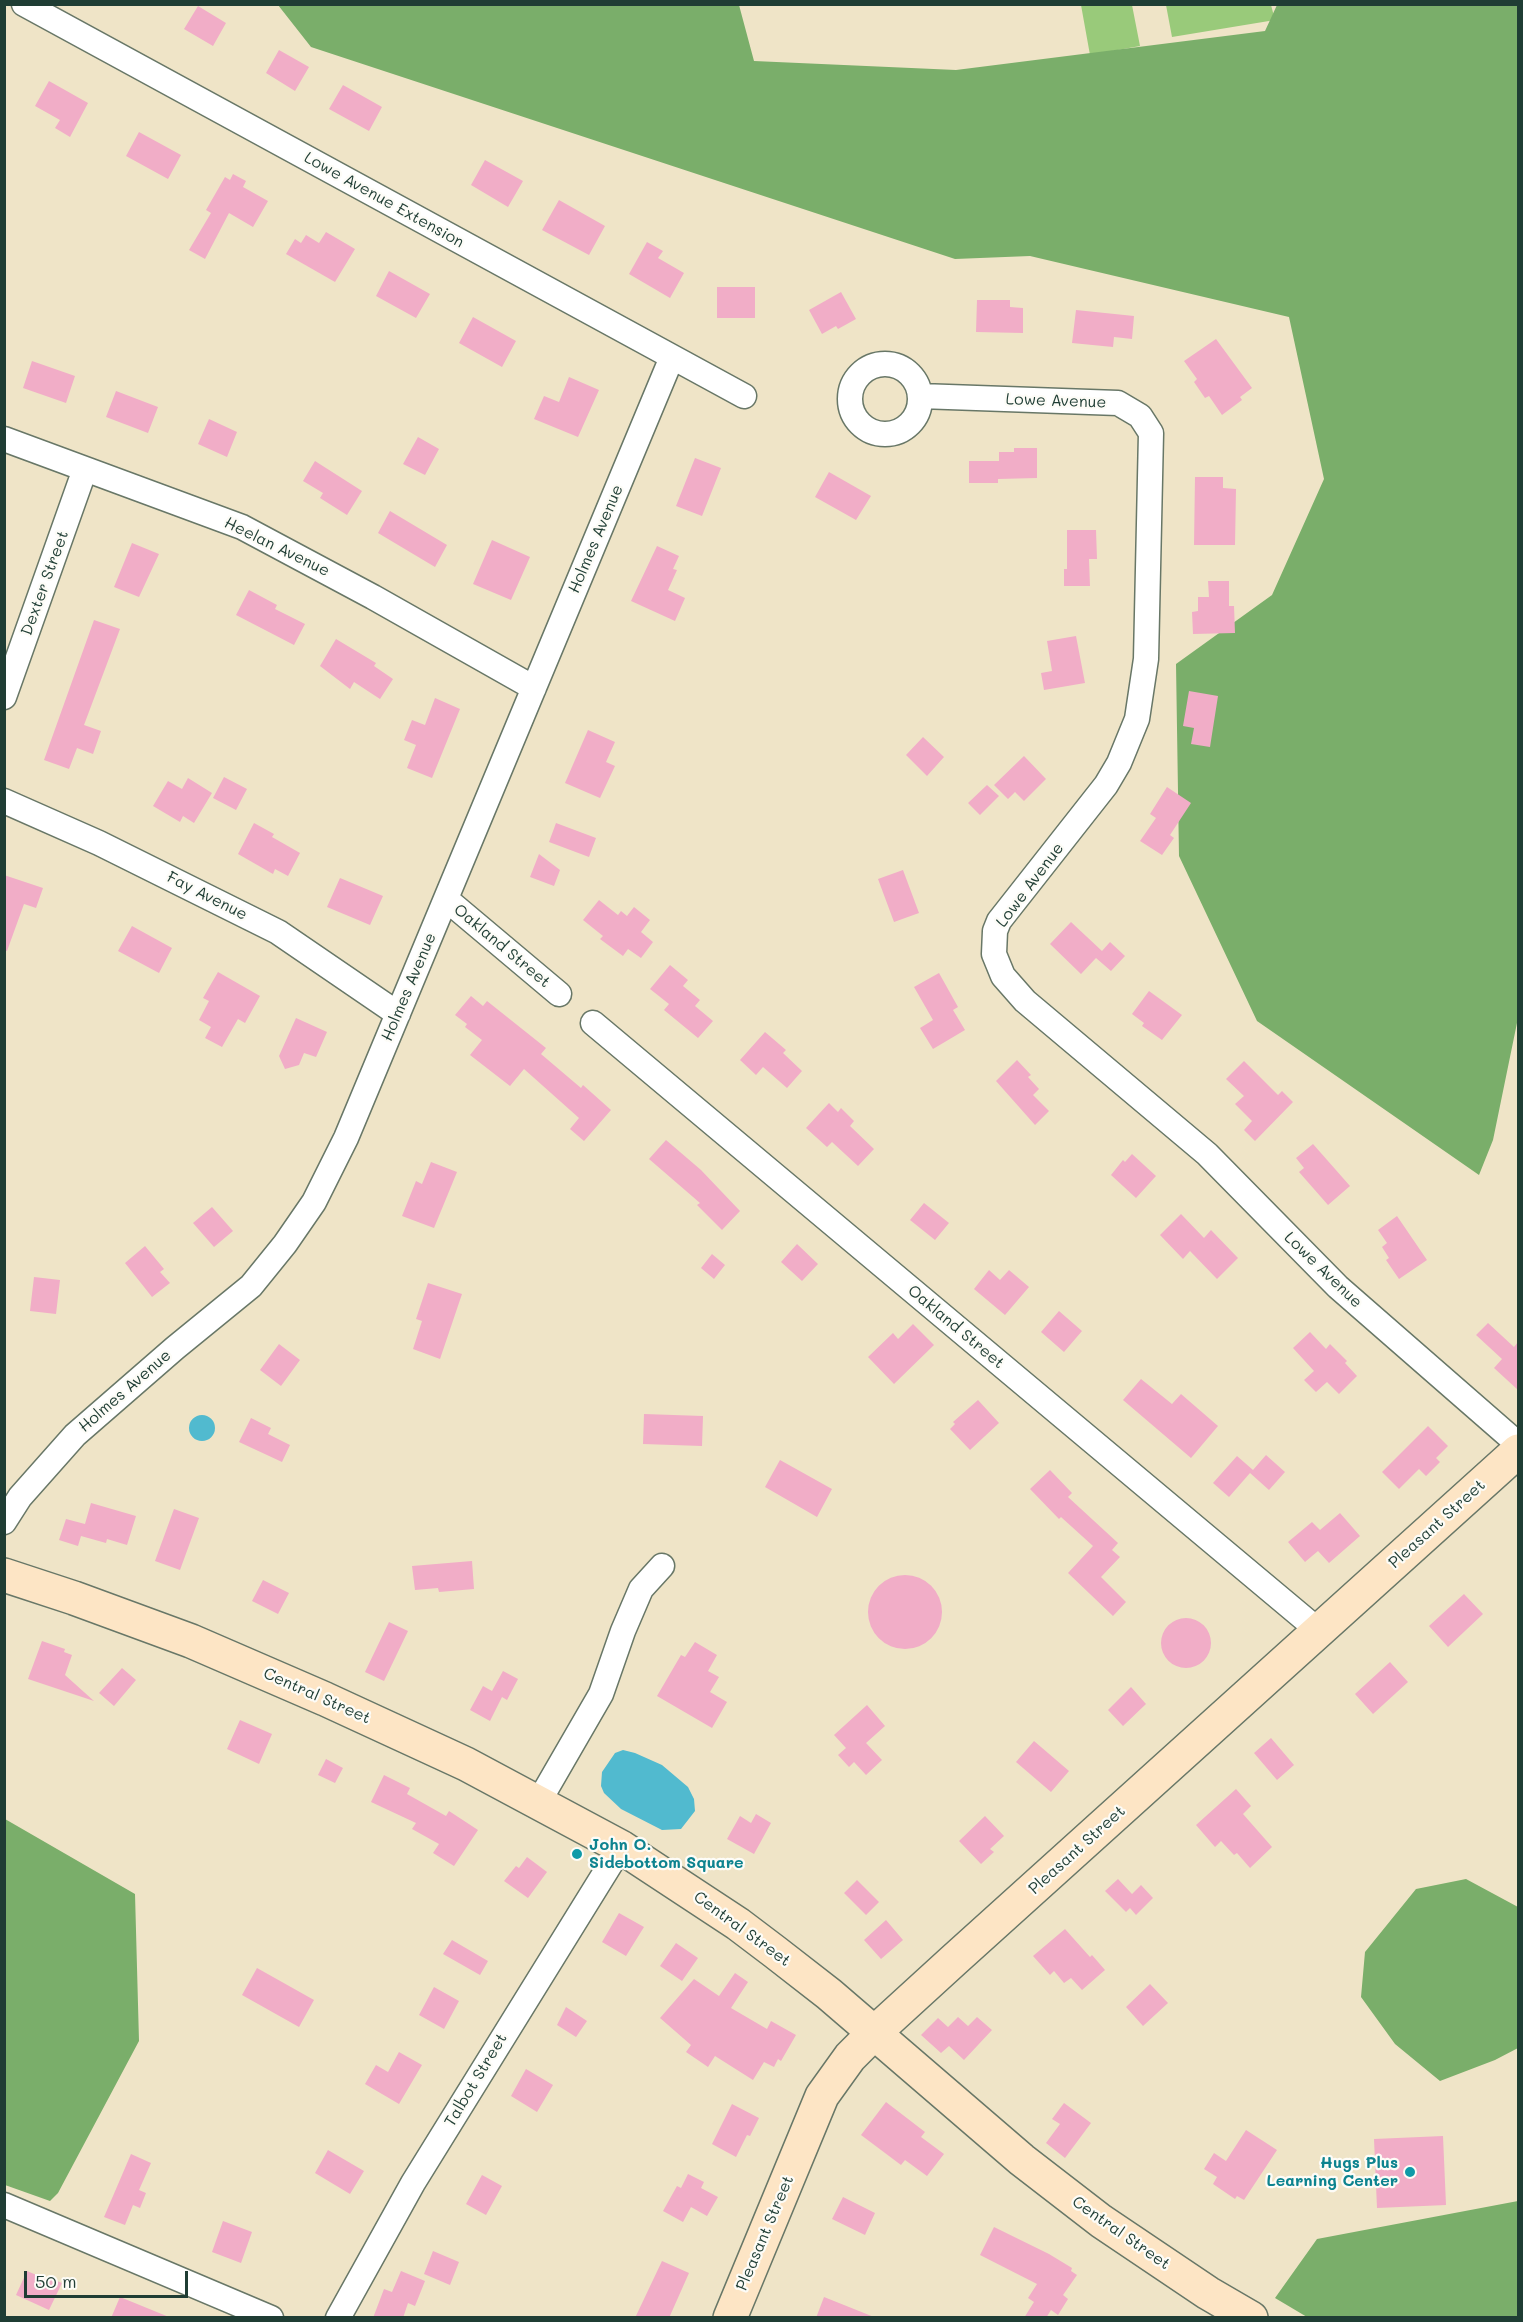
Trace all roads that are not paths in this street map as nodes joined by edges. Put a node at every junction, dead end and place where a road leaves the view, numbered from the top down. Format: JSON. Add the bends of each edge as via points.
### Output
{"nodes":[{"id":1,"x":24,"y":4,"type":"edge"},
{"id":2,"x":672,"y":357,"type":"junction"},
{"id":3,"x":744,"y":396,"type":"dead end"},
{"id":4,"x":920,"y":396,"type":"dead end"},
{"id":5,"x":4,"y":439,"type":"edge"},
{"id":6,"x":86,"y":469,"type":"junction"},
{"id":7,"x":534,"y":688,"type":"junction"},
{"id":8,"x":4,"y":697,"type":"edge"},
{"id":9,"x":4,"y":801,"type":"edge"},
{"id":10,"x":446,"y":899,"type":"junction"},
{"id":11,"x":559,"y":994,"type":"dead end"},
{"id":12,"x":398,"y":1014,"type":"junction"},
{"id":13,"x":593,"y":1023,"type":"dead end"},
{"id":14,"x":1518,"y":1444,"type":"edge"},
{"id":15,"x":1518,"y":1450,"type":"edge"},
{"id":16,"x":4,"y":1522,"type":"edge"},
{"id":17,"x":662,"y":1566,"type":"dead end"},
{"id":18,"x":4,"y":1575,"type":"edge"},
{"id":19,"x":1319,"y":1631,"type":"junction"},
{"id":20,"x":538,"y":1803,"type":"junction"},
{"id":21,"x":621,"y":1847,"type":"junction"},
{"id":22,"x":873,"y":2034,"type":"junction"},
{"id":23,"x":4,"y":2205,"type":"edge"},
{"id":24,"x":271,"y":2318,"type":"edge"},
{"id":25,"x":338,"y":2318,"type":"edge"},
{"id":26,"x":730,"y":2318,"type":"edge"},
{"id":27,"x":1251,"y":2318,"type":"edge"}],
"edges":[{"from":1,"to":2,"type":"street","name":"Lowe Avenue Extension"},
{"from":2,"to":3,"type":"street","name":"Lowe Avenue Extension"},
{"from":2,"to":7,"type":"street","name":"Holmes Avenue"},
{"from":4,"to":14,"type":"street","name":"Lowe Avenue","via":[[1118,403],[1140,416],[1151,433],[1146,659],[1137,719],[1106,786],[999,921],[994,954],[1003,976],[1025,1000],[1207,1154],[1338,1287]]},
{"from":5,"to":6,"type":"street","name":"Heelan Avenue"},
{"from":6,"to":7,"type":"street","name":"Heelan Avenue","via":[[242,527]]},
{"from":6,"to":8,"type":"street","name":"Dexter Street"},
{"from":7,"to":10,"type":"street","name":"Holmes Avenue"},
{"from":9,"to":12,"type":"street","name":"Fay Avenue","via":[[99,843],[278,932]]},
{"from":10,"to":11,"type":"street","name":"Oakland Street"},
{"from":10,"to":12,"type":"street","name":"Holmes Avenue"},
{"from":12,"to":16,"type":"street","name":"Holmes Avenue","via":[[346,1138],[314,1202],[285,1244],[251,1286],[75,1435],[20,1497]]},
{"from":13,"to":19,"type":"street","name":"Oakland Street"},
{"from":15,"to":19,"type":"main road","name":"Pleasant Street"},
{"from":17,"to":20,"type":"street","via":[[641,1589],[601,1694]]},
{"from":18,"to":20,"type":"main road","name":"Central Street","via":[[191,1641],[259,1670],[466,1764]]},
{"from":19,"to":22,"type":"main road","name":"Pleasant Street"},
{"from":20,"to":21,"type":"main road","name":"Central Street"},
{"from":21,"to":22,"type":"main road","name":"Central Street","via":[[738,1924],[829,1994]]},
{"from":21,"to":25,"type":"street","name":"Talbot Street","via":[[413,2183]]},
{"from":22,"to":26,"type":"main road","name":"Pleasant Street","via":[[850,2057],[822,2096]]},
{"from":22,"to":27,"type":"main road","name":"Central Street","via":[[1101,2222]]},
{"from":23,"to":24,"type":"street"}]}
